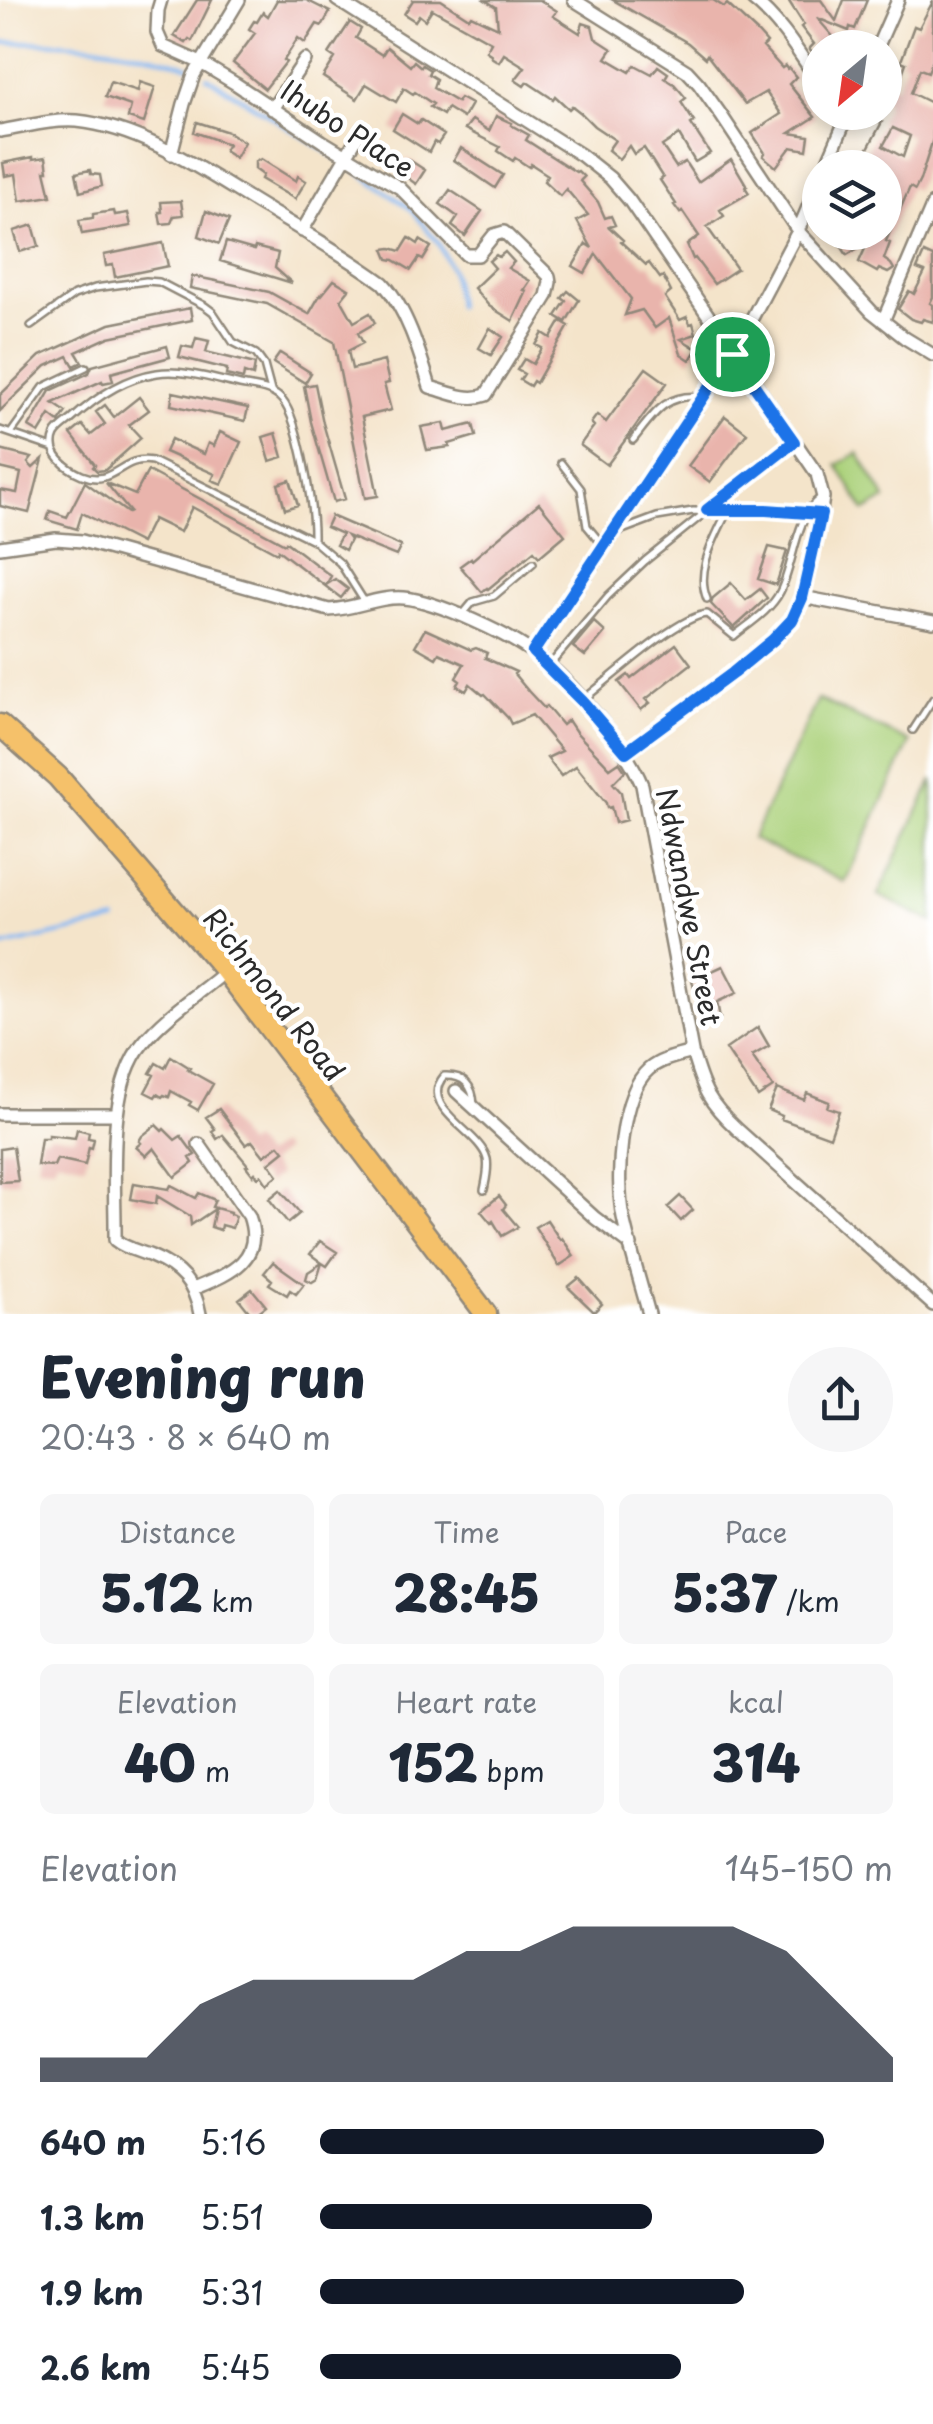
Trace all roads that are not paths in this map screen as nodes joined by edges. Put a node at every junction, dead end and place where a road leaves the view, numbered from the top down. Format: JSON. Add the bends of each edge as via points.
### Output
{"nodes":[{"id":1,"x":161,"y":0,"type":"edge"},
{"id":2,"x":238,"y":0,"type":"edge"},
{"id":3,"x":337,"y":0,"type":"edge"},
{"id":4,"x":574,"y":0,"type":"edge"},
{"id":5,"x":753,"y":0,"type":"edge"},
{"id":6,"x":898,"y":0,"type":"edge"},
{"id":7,"x":885,"y":30,"type":"edge"},
{"id":8,"x":802,"y":58,"type":"edge"},
{"id":9,"x":304,"y":60,"type":"dead end"},
{"id":10,"x":201,"y":63,"type":"junction"},
{"id":11,"x":272,"y":109,"type":"junction"},
{"id":12,"x":362,"y":129,"type":"dead end"},
{"id":13,"x":0,"y":131,"type":"edge"},
{"id":14,"x":172,"y":154,"type":"junction"},
{"id":15,"x":346,"y":156,"type":"junction"},
{"id":16,"x":933,"y":204,"type":"edge"},
{"id":17,"x":802,"y":222,"type":"edge"},
{"id":18,"x":929,"y":224,"type":"edge"},
{"id":19,"x":302,"y":231,"type":"junction"},
{"id":20,"x":798,"y":231,"type":"junction"},
{"id":21,"x":883,"y":321,"type":"junction"},
{"id":22,"x":31,"y":326,"type":"dead end"},
{"id":23,"x":732,"y":354,"type":"junction"},
{"id":24,"x":933,"y":355,"type":"edge"},
{"id":25,"x":86,"y":368,"type":"dead end"},
{"id":26,"x":271,"y":392,"type":"junction"},
{"id":27,"x":704,"y":397,"type":"junction"},
{"id":28,"x":0,"y":430,"type":"edge"},
{"id":29,"x":11,"y":434,"type":"junction"},
{"id":30,"x":633,"y":440,"type":"dead end"},
{"id":31,"x":794,"y":442,"type":"junction"},
{"id":32,"x":53,"y":448,"type":"junction"},
{"id":33,"x":561,"y":463,"type":"dead end"},
{"id":34,"x":707,"y":510,"type":"junction"},
{"id":35,"x":727,"y":512,"type":"junction"},
{"id":36,"x":814,"y":513,"type":"junction"},
{"id":37,"x":613,"y":533,"type":"junction"},
{"id":38,"x":313,"y":540,"type":"junction"},
{"id":39,"x":604,"y":546,"type":"junction"},
{"id":40,"x":0,"y":547,"type":"edge"},
{"id":41,"x":533,"y":563,"type":"dead end"},
{"id":42,"x":802,"y":598,"type":"junction"},
{"id":43,"x":707,"y":599,"type":"dead end"},
{"id":44,"x":365,"y":603,"type":"junction"},
{"id":45,"x":461,"y":616,"type":"junction"},
{"id":46,"x":933,"y":622,"type":"edge"},
{"id":47,"x":533,"y":652,"type":"junction"},
{"id":48,"x":549,"y":666,"type":"junction"},
{"id":49,"x":933,"y":699,"type":"edge"},
{"id":50,"x":582,"y":701,"type":"junction"},
{"id":51,"x":0,"y":725,"type":"edge"},
{"id":52,"x":913,"y":730,"type":"dead end"},
{"id":53,"x":626,"y":752,"type":"junction"},
{"id":54,"x":226,"y":972,"type":"junction"},
{"id":55,"x":692,"y":1052,"type":"junction"},
{"id":56,"x":456,"y":1090,"type":"dead end"},
{"id":57,"x":474,"y":1108,"type":"junction"},
{"id":58,"x":0,"y":1114,"type":"edge"},
{"id":59,"x":116,"y":1114,"type":"junction"},
{"id":60,"x":199,"y":1144,"type":"dead end"},
{"id":61,"x":484,"y":1190,"type":"dead end"},
{"id":62,"x":631,"y":1245,"type":"junction"},
{"id":63,"x":193,"y":1289,"type":"junction"},
{"id":64,"x":933,"y":1305,"type":"edge"},
{"id":65,"x":200,"y":1314,"type":"edge"},
{"id":66,"x":486,"y":1314,"type":"edge"},
{"id":67,"x":648,"y":1314,"type":"edge"}],
"edges":[{"from":1,"to":10,"type":"street","name":"Ihubo Place","via":[[160,42]]},
{"from":2,"to":10,"type":"street"},
{"from":3,"to":23,"type":"street","via":[[598,167],[629,200]]},
{"from":4,"to":20,"type":"street","via":[[699,84]]},
{"from":5,"to":8,"type":"street"},
{"from":6,"to":7,"type":"street"},
{"from":9,"to":11,"type":"street"},
{"from":10,"to":11,"type":"street","name":"Ihubo Place"},
{"from":10,"to":14,"type":"street"},
{"from":11,"to":15,"type":"street","name":"Ihubo Place"},
{"from":12,"to":15,"type":"street"},
{"from":13,"to":14,"type":"street","via":[[77,121]]},
{"from":14,"to":19,"type":"street"},
{"from":15,"to":19,"type":"street"},
{"from":15,"to":19,"type":"street","name":"Ihubo Place","via":[[400,188],[466,255],[478,255],[504,232],[549,276],[547,296],[486,395],[467,398],[430,387],[394,294]]},
{"from":16,"to":18,"type":"street"},
{"from":17,"to":20,"type":"street"},
{"from":18,"to":21,"type":"street"},
{"from":20,"to":21,"type":"street"},
{"from":20,"to":23,"type":"street"},
{"from":21,"to":24,"type":"street"},
{"from":22,"to":26,"type":"lane","via":[[74,295],[159,282],[213,312],[233,342],[256,354]]},
{"from":23,"to":27,"type":"street"},
{"from":23,"to":31,"type":"street"},
{"from":25,"to":29,"type":"lane","via":[[44,387]]},
{"from":26,"to":32,"type":"lane","via":[[157,373],[88,404],[56,433]]},
{"from":26,"to":38,"type":"lane","via":[[285,403],[293,423],[310,490]]},
{"from":27,"to":30,"type":"lane","via":[[668,402]]},
{"from":27,"to":37,"type":"street"},
{"from":28,"to":29,"type":"lane"},
{"from":29,"to":32,"type":"lane"},
{"from":31,"to":34,"type":"lane"},
{"from":31,"to":36,"type":"street","via":[[823,497]]},
{"from":32,"to":38,"type":"lane","via":[[64,464],[86,476],[105,478],[136,460],[169,468]]},
{"from":33,"to":39,"type":"lane","via":[[581,489],[587,526]]},
{"from":34,"to":35,"type":"lane"},
{"from":34,"to":37,"type":"lane","via":[[657,517]]},
{"from":34,"to":48,"type":"lane","via":[[620,584]]},
{"from":35,"to":36,"type":"lane"},
{"from":35,"to":43,"type":"lane","via":[[704,566]]},
{"from":36,"to":42,"type":"street"},
{"from":36,"to":50,"type":"lane","via":[[782,588],[734,636],[698,614]]},
{"from":37,"to":39,"type":"street"},
{"from":38,"to":44,"type":"lane","via":[[340,562]]},
{"from":39,"to":47,"type":"street"},
{"from":40,"to":44,"type":"street","name":"Ndwandwe Street","via":[[82,541],[329,610]]},
{"from":41,"to":45,"type":"lane"},
{"from":42,"to":46,"type":"street"},
{"from":42,"to":53,"type":"street","via":[[773,640]]},
{"from":44,"to":45,"type":"street","name":"Ndwandwe Street","via":[[403,598]]},
{"from":45,"to":47,"type":"street","name":"Ndwandwe Street"},
{"from":47,"to":48,"type":"street","name":"Ndwandwe Street"},
{"from":48,"to":50,"type":"street","name":"Ndwandwe Street"},
{"from":49,"to":52,"type":"lane"},
{"from":50,"to":53,"type":"street","name":"Ndwandwe Street"},
{"from":51,"to":54,"type":"highway","name":"Richmond Road","via":[[58,776]]},
{"from":53,"to":55,"type":"street","name":"Ndwandwe Street","via":[[648,806]]},
{"from":54,"to":59,"type":"street","via":[[141,1045]]},
{"from":54,"to":66,"type":"highway","name":"Richmond Road"},
{"from":55,"to":62,"type":"street","via":[[656,1064],[632,1092],[620,1189]]},
{"from":55,"to":64,"type":"street","name":"Ndwandwe Street","via":[[716,1109]]},
{"from":56,"to":57,"type":"street"},
{"from":57,"to":61,"type":"lane","via":[[462,1078],[440,1080],[436,1088],[446,1112],[486,1158]]},
{"from":57,"to":62,"type":"street"},
{"from":58,"to":59,"type":"street"},
{"from":59,"to":63,"type":"street","via":[[115,1240],[165,1263]]},
{"from":60,"to":63,"type":"street","via":[[248,1216],[254,1242],[237,1267]]},
{"from":62,"to":67,"type":"street"},
{"from":63,"to":65,"type":"street"}]}
